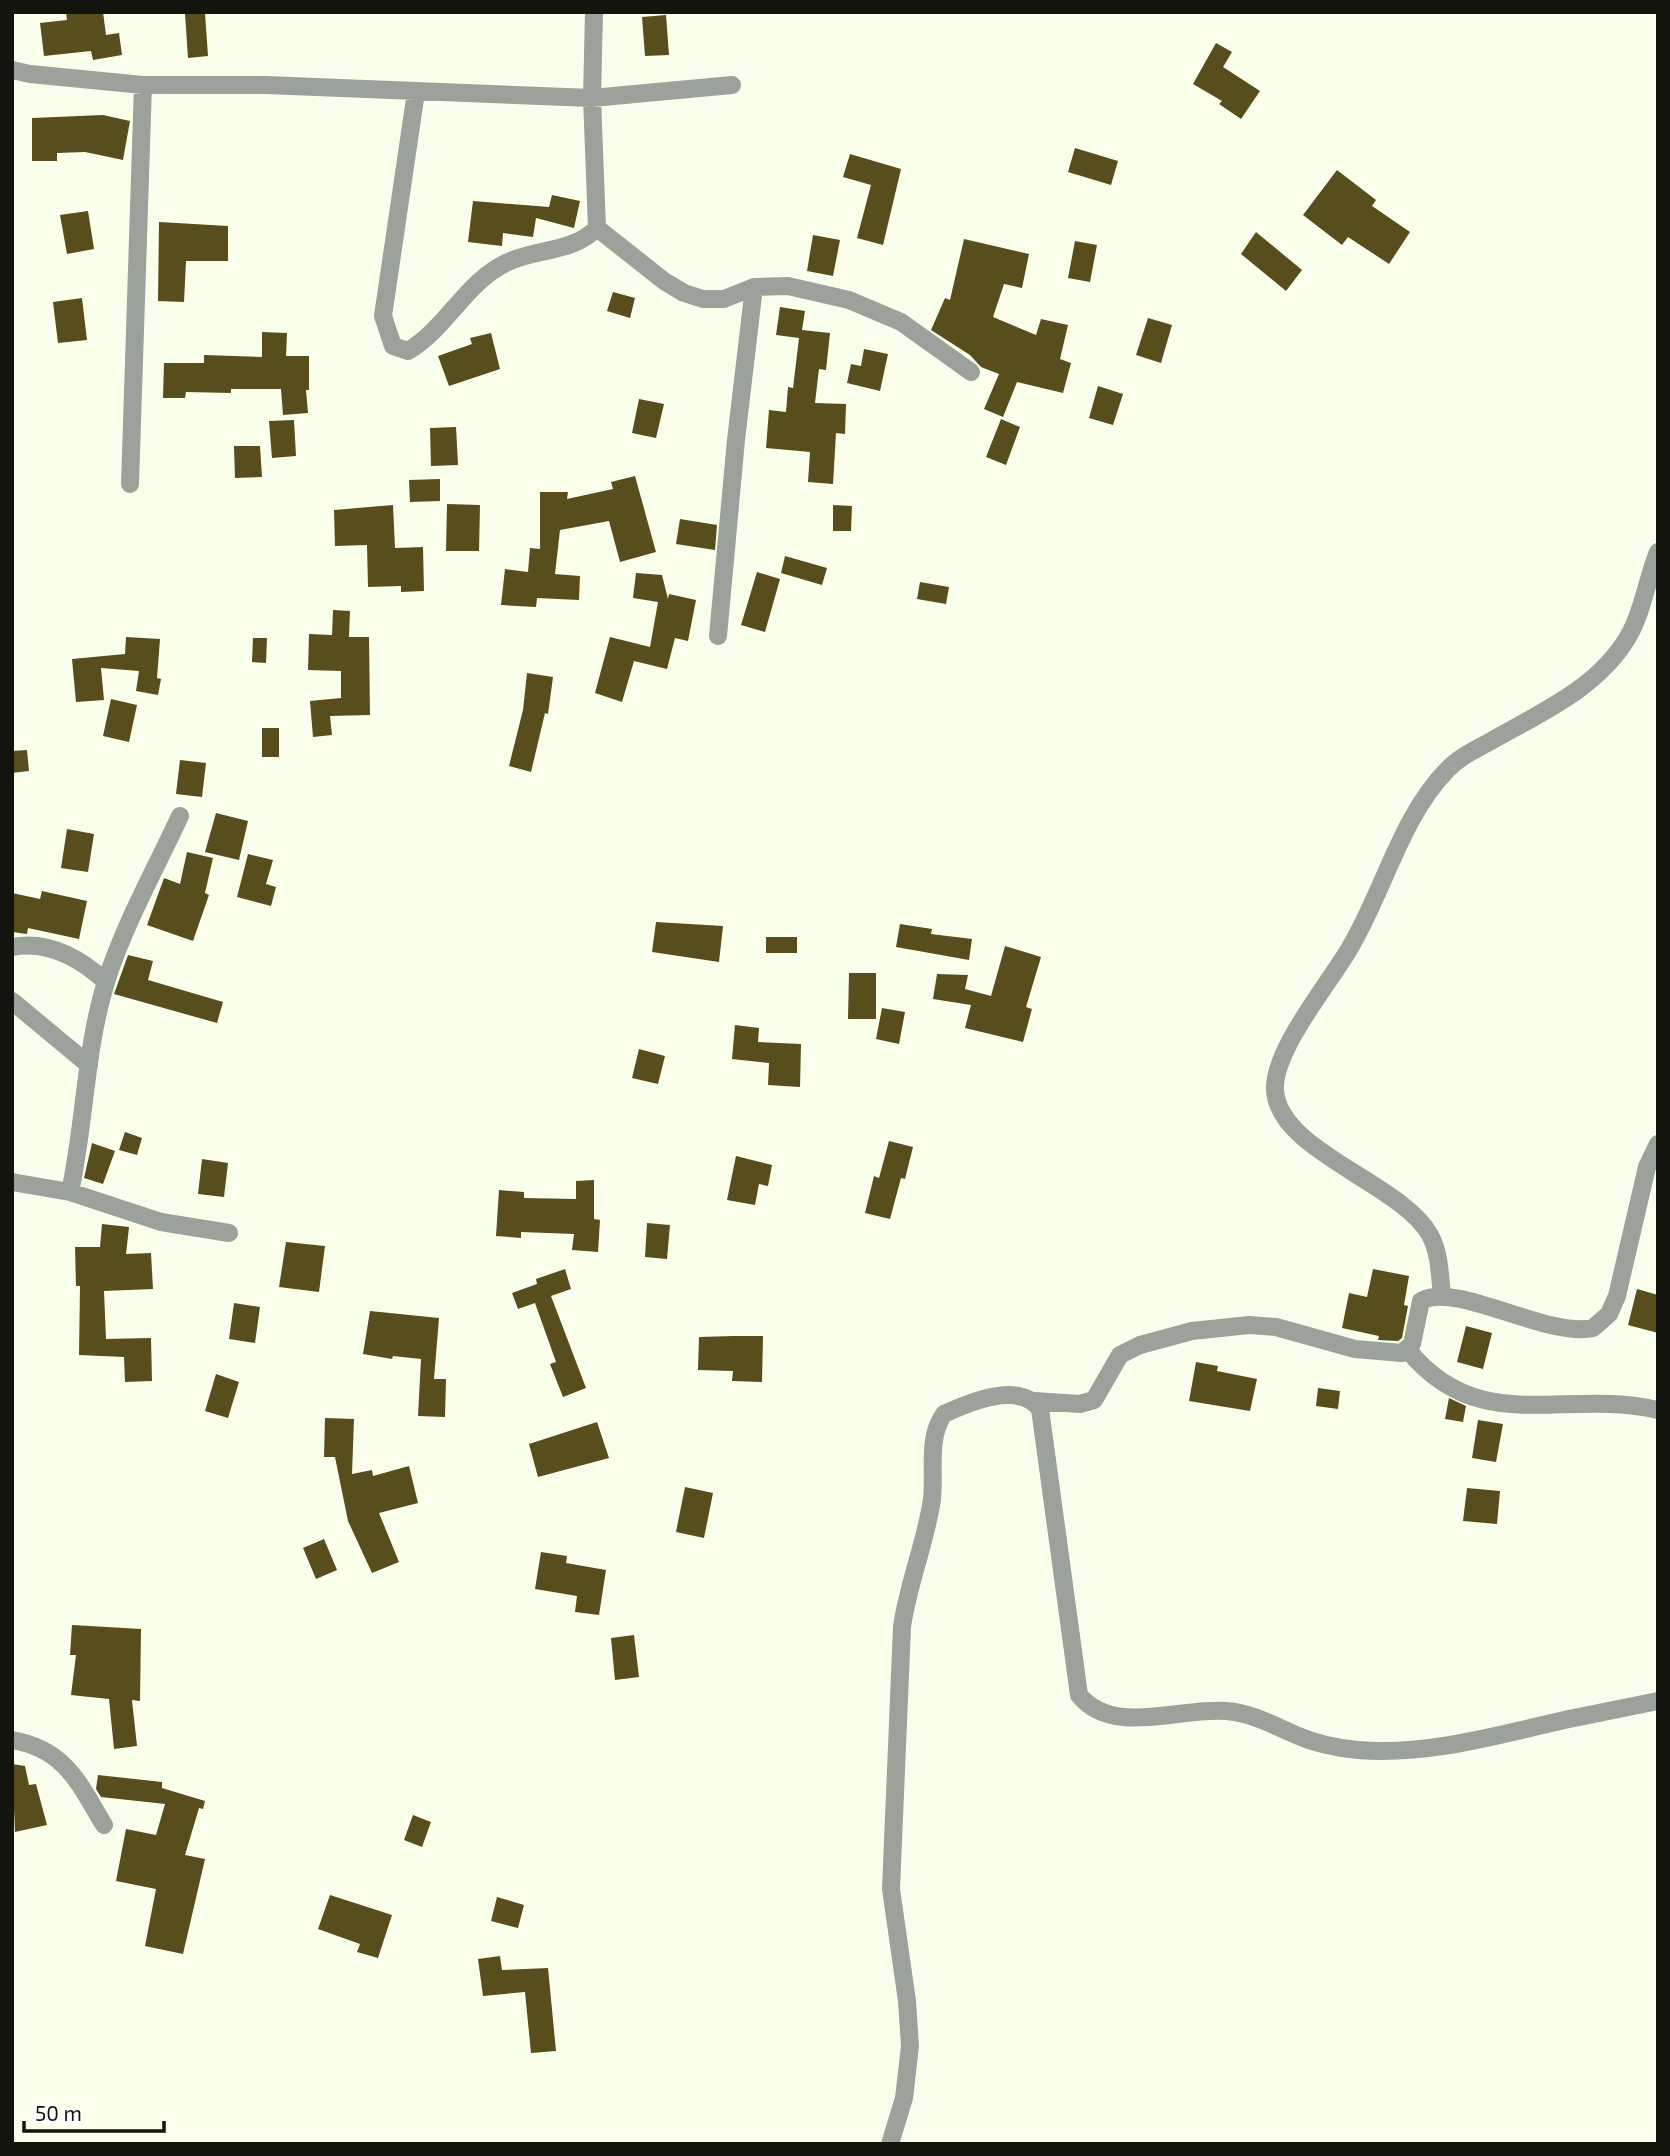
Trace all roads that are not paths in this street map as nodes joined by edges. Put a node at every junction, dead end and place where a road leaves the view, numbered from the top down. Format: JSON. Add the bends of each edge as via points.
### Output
{"nodes":[{"id":1,"x":594,"y":12,"type":"edge"},
{"id":2,"x":12,"y":70,"type":"edge"},
{"id":3,"x":143,"y":85,"type":"junction"},
{"id":4,"x":732,"y":85,"type":"dead end"},
{"id":5,"x":416,"y":92,"type":"junction"},
{"id":6,"x":592,"y":98,"type":"junction"},
{"id":7,"x":597,"y":228,"type":"junction"},
{"id":8,"x":754,"y":288,"type":"junction"},
{"id":9,"x":971,"y":372,"type":"dead end"},
{"id":10,"x":130,"y":484,"type":"dead end"},
{"id":11,"x":1658,"y":552,"type":"edge"},
{"id":12,"x":719,"y":636,"type":"dead end"},
{"id":13,"x":180,"y":816,"type":"dead end"},
{"id":14,"x":12,"y":947,"type":"edge"},
{"id":15,"x":106,"y":982,"type":"junction"},
{"id":16,"x":12,"y":1001,"type":"edge"},
{"id":17,"x":89,"y":1065,"type":"junction"},
{"id":18,"x":1658,"y":1144,"type":"edge"},
{"id":19,"x":12,"y":1182,"type":"edge"},
{"id":20,"x":70,"y":1192,"type":"junction"},
{"id":21,"x":229,"y":1233,"type":"dead end"},
{"id":22,"x":1442,"y":1297,"type":"junction"},
{"id":23,"x":1408,"y":1350,"type":"junction"},
{"id":24,"x":1034,"y":1401,"type":"junction"},
{"id":25,"x":1658,"y":1410,"type":"edge"},
{"id":26,"x":1658,"y":1701,"type":"edge"},
{"id":27,"x":12,"y":1740,"type":"edge"},
{"id":28,"x":104,"y":1825,"type":"dead end"},
{"id":29,"x":890,"y":2144,"type":"edge"}],
"edges":[{"from":1,"to":6,"type":"street"},
{"from":2,"to":3,"type":"street"},
{"from":3,"to":5,"type":"street"},
{"from":3,"to":10,"type":"street"},
{"from":4,"to":6,"type":"street"},
{"from":5,"to":6,"type":"street"},
{"from":5,"to":7,"type":"street","via":[[383,316],[393,346],[408,351],[415,346],[475,285],[509,261],[580,241]]},
{"from":6,"to":7,"type":"street"},
{"from":7,"to":8,"type":"street","via":[[684,293],[724,299]]},
{"from":8,"to":9,"type":"street","via":[[788,286],[867,305],[901,321]]},
{"from":8,"to":12,"type":"street"},
{"from":11,"to":22,"type":"street","via":[[1629,636],[1614,657],[1557,705],[1465,755],[1425,794],[1350,948],[1282,1054],[1275,1088],[1287,1120],[1305,1138],[1406,1208],[1430,1235]]},
{"from":13,"to":15,"type":"street"},
{"from":14,"to":15,"type":"street","via":[[39,945],[69,955]]},
{"from":15,"to":17,"type":"street"},
{"from":16,"to":17,"type":"street"},
{"from":17,"to":20,"type":"street"},
{"from":18,"to":22,"type":"street","via":[[1647,1167],[1617,1296],[1600,1324],[1584,1330],[1560,1328]]},
{"from":19,"to":20,"type":"street"},
{"from":20,"to":21,"type":"street","via":[[161,1222]]},
{"from":22,"to":23,"type":"street","via":[[1421,1301]]},
{"from":23,"to":24,"type":"street","via":[[1354,1349],[1262,1326],[1192,1331],[1152,1341],[1120,1356],[1094,1400],[1080,1404]]},
{"from":23,"to":25,"type":"street","via":[[1449,1387],[1481,1400],[1518,1406],[1619,1404]]},
{"from":24,"to":26,"type":"street","via":[[1044,1422],[1079,1695],[1089,1707],[1126,1717],[1226,1711],[1265,1721],[1316,1743],[1362,1750],[1484,1739]]},
{"from":24,"to":29,"type":"street","via":[[1013,1395],[956,1409],[944,1414],[936,1431],[932,1503],[906,1593],[902,1627],[891,1889],[910,2046],[904,2098]]},
{"from":27,"to":28,"type":"street","via":[[52,1753],[72,1772]]}]}
